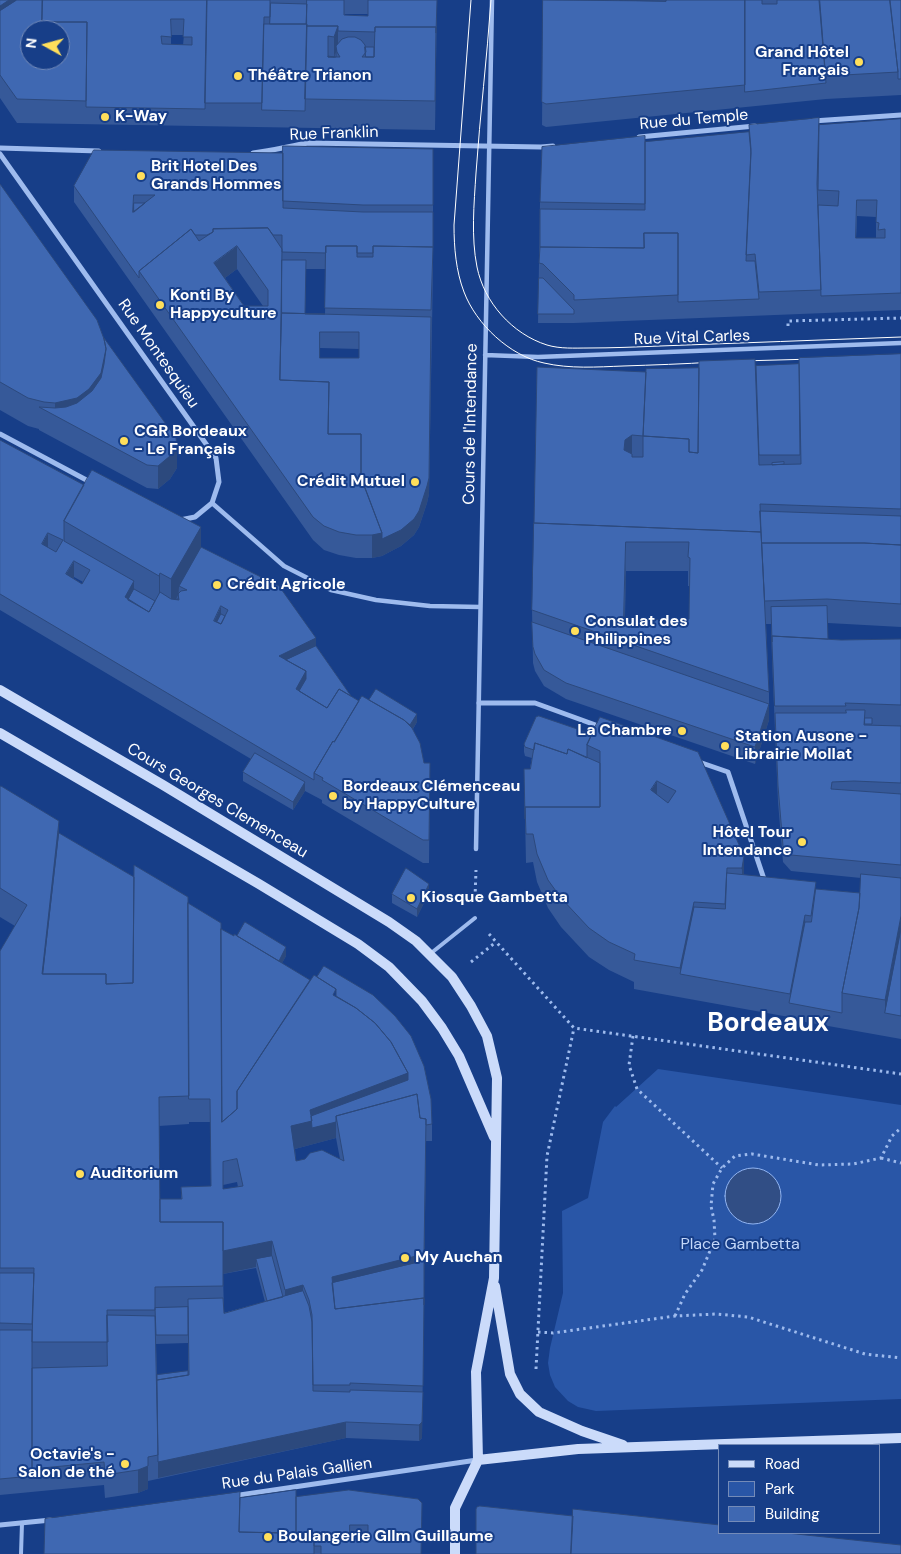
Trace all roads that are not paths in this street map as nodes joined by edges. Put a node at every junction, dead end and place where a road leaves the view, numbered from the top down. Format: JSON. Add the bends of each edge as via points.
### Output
{"nodes":[{"id":1,"x":492,"y":0,"type":"edge"},
{"id":2,"x":901,"y":115,"type":"edge"},
{"id":3,"x":803,"y":122,"type":"edge"},
{"id":4,"x":764,"y":126,"type":"edge"},
{"id":5,"x":628,"y":138,"type":"edge"},
{"id":6,"x":560,"y":145,"type":"edge"},
{"id":7,"x":489,"y":146,"type":"junction"},
{"id":8,"x":0,"y":148,"type":"edge"},
{"id":9,"x":104,"y":151,"type":"edge"},
{"id":10,"x":0,"y":154,"type":"edge"},
{"id":11,"x":248,"y":154,"type":"edge"},
{"id":12,"x":901,"y":343,"type":"edge"},
{"id":13,"x":485,"y":356,"type":"junction"},
{"id":14,"x":0,"y":434,"type":"edge"},
{"id":15,"x":95,"y":484,"type":"edge"},
{"id":16,"x":212,"y":503,"type":"junction"},
{"id":17,"x":175,"y":521,"type":"edge"},
{"id":18,"x":480,"y":607,"type":"junction"},
{"id":19,"x":0,"y":690,"type":"edge"},
{"id":20,"x":479,"y":703,"type":"junction"},
{"id":21,"x":609,"y":730,"type":"edge"},
{"id":22,"x":0,"y":733,"type":"edge"},
{"id":23,"x":692,"y":759,"type":"edge"},
{"id":24,"x":476,"y":849,"type":"road end"},
{"id":25,"x":776,"y":885,"type":"edge"},
{"id":26,"x":475,"y":918,"type":"road end"},
{"id":27,"x":430,"y":954,"type":"junction"},
{"id":28,"x":495,"y":1140,"type":"junction"},
{"id":29,"x":494,"y":1278,"type":"junction"},
{"id":30,"x":901,"y":1438,"type":"edge"},
{"id":31,"x":739,"y":1444,"type":"edge"},
{"id":32,"x":718,"y":1445,"type":"edge"},
{"id":33,"x":631,"y":1448,"type":"junction"},
{"id":34,"x":478,"y":1460,"type":"junction"},
{"id":35,"x":227,"y":1497,"type":"edge"},
{"id":36,"x":61,"y":1519,"type":"edge"},
{"id":37,"x":22,"y":1523,"type":"junction"},
{"id":38,"x":0,"y":1525,"type":"edge"},
{"id":39,"x":21,"y":1554,"type":"edge"},
{"id":40,"x":455,"y":1554,"type":"edge"}],
"edges":[{"from":1,"to":7,"type":"street","name":"Cours de l'Intendance"},
{"from":2,"to":3,"type":"street"},
{"from":4,"to":5,"type":"street","name":"Rue du Temple"},
{"from":6,"to":7,"type":"street"},
{"from":7,"to":11,"type":"street","name":"Rue Franklin","via":[[308,143]]},
{"from":7,"to":13,"type":"street","name":"Cours de l'Intendance"},
{"from":8,"to":9,"type":"street"},
{"from":10,"to":16,"type":"street","name":"Rue Montesquieu","via":[[216,458],[219,482]]},
{"from":12,"to":13,"type":"street","name":"Rue Vital Carles","via":[[538,357]]},
{"from":13,"to":18,"type":"street","name":"Cours de l'Intendance"},
{"from":14,"to":15,"type":"street"},
{"from":16,"to":17,"type":"street","via":[[195,517]]},
{"from":16,"to":18,"type":"street","via":[[284,566],[331,590],[376,600]]},
{"from":18,"to":20,"type":"street","name":"Cours de l'Intendance"},
{"from":19,"to":27,"type":"main road","name":"Cours Georges Clemenceau","via":[[389,922]]},
{"from":20,"to":21,"type":"street","via":[[535,703]]},
{"from":20,"to":24,"type":"street","name":"Cours de l'Intendance"},
{"from":22,"to":28,"type":"main road","via":[[259,884],[358,944],[389,967],[422,1001],[460,1056]]},
{"from":23,"to":25,"type":"street","via":[[728,772],[766,884]]},
{"from":26,"to":27,"type":"lane"},
{"from":27,"to":28,"type":"main road","via":[[452,977],[487,1036],[497,1078]]},
{"from":28,"to":29,"type":"main road"},
{"from":29,"to":33,"type":"main road","via":[[510,1374],[520,1394],[539,1412]]},
{"from":29,"to":34,"type":"main road","via":[[476,1372]]},
{"from":30,"to":31,"type":"main road"},
{"from":32,"to":33,"type":"main road"},
{"from":33,"to":34,"type":"main road","via":[[578,1449]]},
{"from":34,"to":35,"type":"street","name":"Rue du Palais Gallien"},
{"from":34,"to":40,"type":"main road","via":[[455,1508]]},
{"from":36,"to":37,"type":"street"},
{"from":37,"to":38,"type":"street"},
{"from":37,"to":39,"type":"lane"}]}
